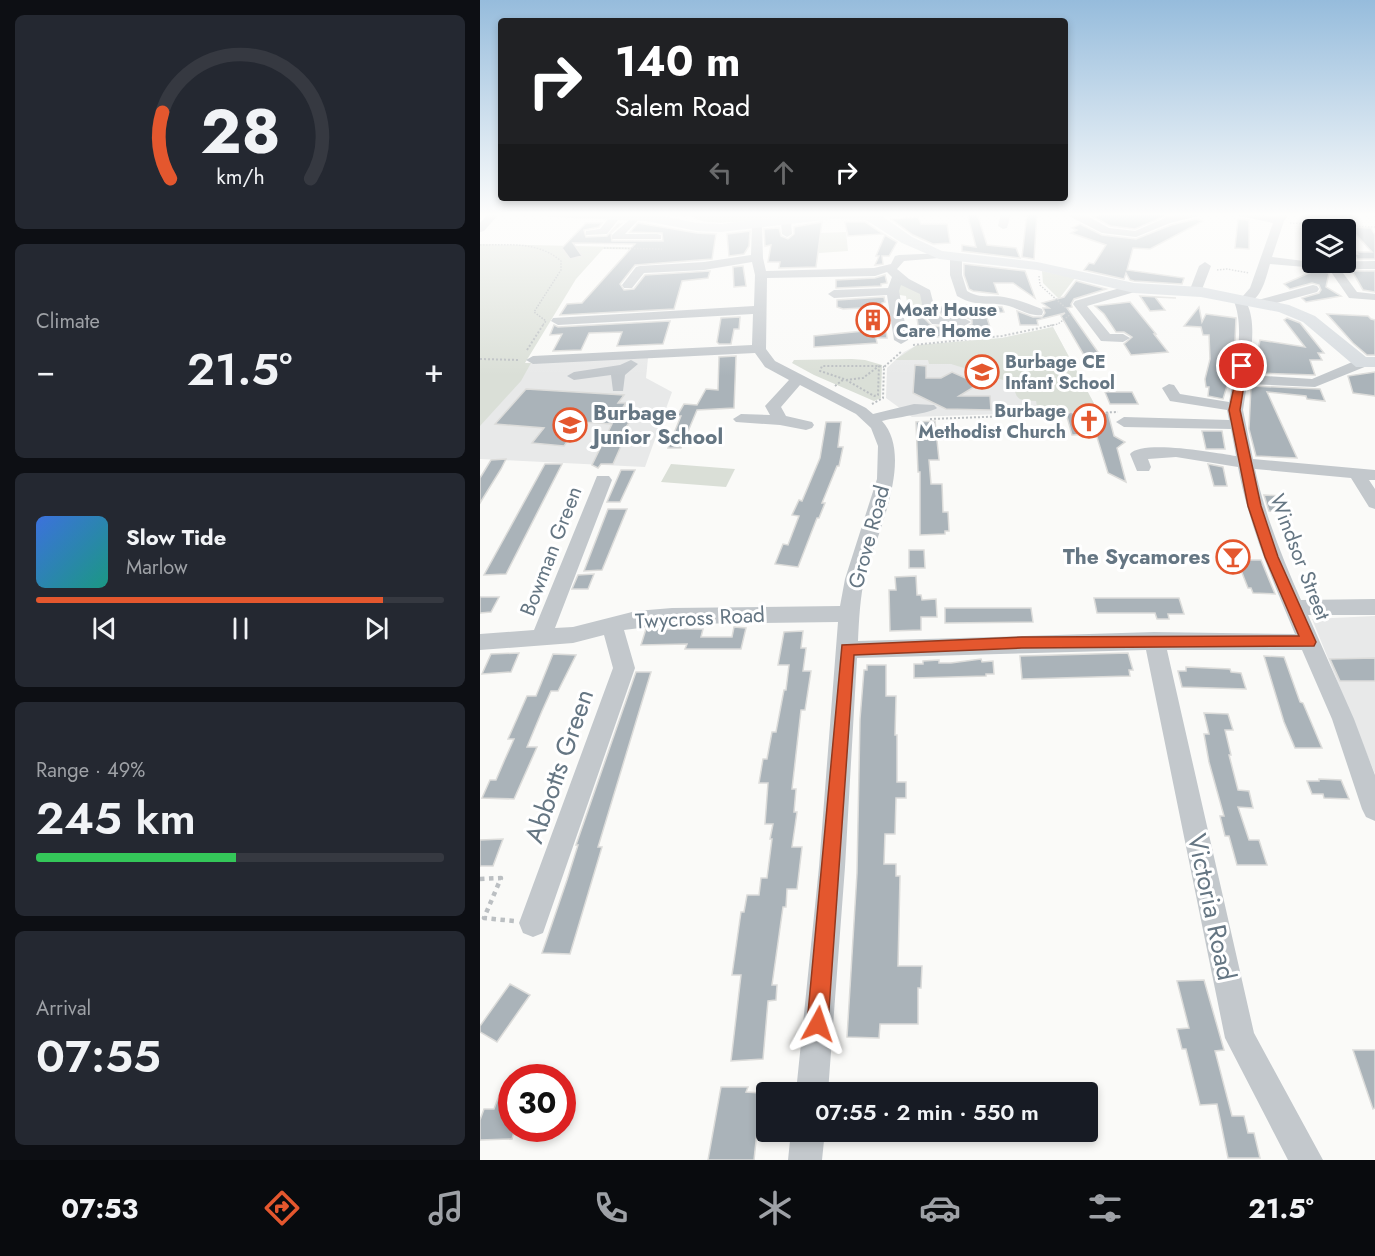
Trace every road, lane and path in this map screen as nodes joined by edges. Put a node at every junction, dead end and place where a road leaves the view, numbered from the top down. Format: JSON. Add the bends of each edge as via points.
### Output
{"nodes":[{"id":1,"x":561,"y":267,"type":"edge"},
{"id":2,"x":641,"y":267,"type":"edge"},
{"id":3,"x":759,"y":267,"type":"edge"},
{"id":4,"x":896,"y":267,"type":"edge"},
{"id":5,"x":956,"y":267,"type":"edge"},
{"id":6,"x":1037,"y":267,"type":"edge"},
{"id":7,"x":1042,"y":267,"type":"edge"},
{"id":8,"x":1262,"y":267,"type":"edge"},
{"id":9,"x":1204,"y":269,"type":"joint"},
{"id":10,"x":894,"y":273,"type":"junction"},
{"id":11,"x":1338,"y":273,"type":"edge"},
{"id":12,"x":761,"y":275,"type":"junction"},
{"id":13,"x":1260,"y":276,"type":"junction"},
{"id":14,"x":628,"y":285,"type":"dead end"},
{"id":15,"x":1134,"y":288,"type":"junction"},
{"id":16,"x":1313,"y":289,"type":"dead end"},
{"id":17,"x":893,"y":291,"type":"junction"},
{"id":18,"x":1195,"y":292,"type":"junction"},
{"id":19,"x":834,"y":294,"type":"dead end"},
{"id":20,"x":1371,"y":297,"type":"dead end"},
{"id":21,"x":1249,"y":300,"type":"junction"},
{"id":22,"x":1073,"y":306,"type":"junction"},
{"id":23,"x":759,"y":310,"type":"junction"},
{"id":24,"x":1037,"y":312,"type":"dead end"},
{"id":25,"x":558,"y":321,"type":"dead end"},
{"id":26,"x":964,"y":322,"type":"dead end"},
{"id":27,"x":1123,"y":338,"type":"dead end"},
{"id":28,"x":901,"y":340,"type":"dead end"},
{"id":29,"x":759,"y":349,"type":"junction"},
{"id":30,"x":646,"y":354,"type":"junction"},
{"id":31,"x":480,"y":359,"type":"edge"},
{"id":32,"x":527,"y":360,"type":"junction"},
{"id":33,"x":1369,"y":362,"type":"edge"},
{"id":34,"x":879,"y":366,"type":"junction"},
{"id":35,"x":884,"y":367,"type":"junction"},
{"id":36,"x":623,"y":369,"type":"junction"},
{"id":37,"x":574,"y":376,"type":"dead end"},
{"id":38,"x":798,"y":379,"type":"junction"},
{"id":39,"x":845,"y":379,"type":"junction"},
{"id":40,"x":1241,"y":379,"type":"junction"},
{"id":41,"x":618,"y":388,"type":"dead end"},
{"id":42,"x":1169,"y":388,"type":"dead end"},
{"id":43,"x":826,"y":392,"type":"junction"},
{"id":44,"x":926,"y":414,"type":"joint"},
{"id":45,"x":865,"y":415,"type":"junction"},
{"id":46,"x":1235,"y":416,"type":"junction"},
{"id":47,"x":1124,"y":417,"type":"joint"},
{"id":48,"x":741,"y":419,"type":"dead end"},
{"id":49,"x":780,"y":420,"type":"junction"},
{"id":50,"x":806,"y":425,"type":"dead end"},
{"id":51,"x":1245,"y":463,"type":"junction"},
{"id":52,"x":1143,"y":467,"type":"dead end"},
{"id":53,"x":1356,"y":473,"type":"junction"},
{"id":54,"x":1375,"y":475,"type":"edge"},
{"id":55,"x":603,"y":480,"type":"dead end"},
{"id":56,"x":1375,"y":503,"type":"edge"},
{"id":57,"x":1375,"y":607,"type":"edge"},
{"id":58,"x":1295,"y":608,"type":"junction"},
{"id":59,"x":849,"y":614,"type":"junction"},
{"id":60,"x":612,"y":626,"type":"junction"},
{"id":61,"x":541,"y":638,"type":"junction"},
{"id":62,"x":1154,"y":640,"type":"junction"},
{"id":63,"x":480,"y":642,"type":"edge"},
{"id":64,"x":1308,"y":642,"type":"junction"},
{"id":65,"x":847,"y":650,"type":"junction"},
{"id":66,"x":1375,"y":809,"type":"edge"},
{"id":67,"x":480,"y":879,"type":"edge"},
{"id":68,"x":534,"y":923,"type":"joint"},
{"id":69,"x":813,"y":1082,"type":"edge"},
{"id":70,"x":807,"y":1142,"type":"edge"},
{"id":71,"x":806,"y":1160,"type":"edge"},
{"id":72,"x":1306,"y":1160,"type":"edge"}],
"edges":[{"from":1,"to":32,"type":"path","via":[[534,312],[546,321]]},
{"from":2,"to":14,"type":"street"},
{"from":3,"to":12,"type":"street"},
{"from":4,"to":10,"type":"street"},
{"from":5,"to":24,"type":"street","via":[[960,293],[976,302],[995,300]]},
{"from":6,"to":22,"type":"path","via":[[1040,285]]},
{"from":7,"to":15,"type":"main road"},
{"from":8,"to":13,"type":"street"},
{"from":9,"to":13,"type":"path"},
{"from":9,"to":18,"type":"street"},
{"from":10,"to":12,"type":"street","via":[[814,268]]},
{"from":10,"to":17,"type":"street"},
{"from":10,"to":26,"type":"street","via":[[926,293],[930,314],[937,321]]},
{"from":11,"to":20,"type":"street","via":[[1353,295]]},
{"from":12,"to":23,"type":"street"},
{"from":13,"to":21,"type":"street"},
{"from":15,"to":18,"type":"main road"},
{"from":15,"to":22,"type":"street"},
{"from":16,"to":21,"type":"street"},
{"from":17,"to":19,"type":"street"},
{"from":17,"to":28,"type":"street"},
{"from":18,"to":21,"type":"main road"},
{"from":21,"to":33,"type":"main road","via":[[1309,318]]},
{"from":21,"to":40,"type":"street","name":"Windsor Street","via":[[1244,310]]},
{"from":22,"to":27,"type":"street","via":[[1106,338]]},
{"from":22,"to":35,"type":"path","via":[[1071,315],[1058,324],[1002,336],[915,343]]},
{"from":23,"to":25,"type":"street"},
{"from":23,"to":29,"type":"street"},
{"from":29,"to":30,"type":"street"},
{"from":29,"to":38,"type":"street","via":[[770,363]]},
{"from":30,"to":32,"type":"street"},
{"from":30,"to":36,"type":"street"},
{"from":31,"to":32,"type":"path"},
{"from":33,"to":40,"type":"street","via":[[1315,383]]},
{"from":34,"to":35,"type":"path"},
{"from":34,"to":39,"type":"path","via":[[863,378]]},
{"from":34,"to":39,"type":"path","via":[[878,395]]},
{"from":34,"to":39,"type":"path","via":[[822,366],[820,371],[825,375]]},
{"from":35,"to":45,"type":"path","via":[[883,399]]},
{"from":36,"to":37,"type":"street"},
{"from":36,"to":41,"type":"street","via":[[618,373]]},
{"from":38,"to":43,"type":"street"},
{"from":38,"to":49,"type":"street","via":[[773,406]]},
{"from":39,"to":43,"type":"path"},
{"from":40,"to":46,"type":"street","name":"Windsor Street"},
{"from":42,"to":46,"type":"street","via":[[1175,398]]},
{"from":43,"to":45,"type":"street"},
{"from":44,"to":45,"type":"street","via":[[912,407]]},
{"from":44,"to":47,"type":"path"},
{"from":45,"to":59,"type":"street","name":"Grove Road","via":[[878,426],[886,446],[886,479],[855,579]]},
{"from":46,"to":47,"type":"street","via":[[1197,422]]},
{"from":46,"to":51,"type":"street","name":"Windsor Street"},
{"from":48,"to":49,"type":"street"},
{"from":49,"to":50,"type":"street"},
{"from":51,"to":52,"type":"street","via":[[1176,452],[1138,454]]},
{"from":51,"to":53,"type":"street"},
{"from":51,"to":58,"type":"street","name":"Windsor Street","via":[[1254,506]]},
{"from":53,"to":54,"type":"street"},
{"from":53,"to":56,"type":"street"},
{"from":55,"to":61,"type":"street","name":"Bowman Green"},
{"from":57,"to":58,"type":"street"},
{"from":58,"to":64,"type":"street","name":"Windsor Street"},
{"from":59,"to":60,"type":"street","name":"Twycross Road","via":[[672,616]]},
{"from":59,"to":65,"type":"street","name":"Grove Road"},
{"from":60,"to":61,"type":"street","name":"Twycross Road"},
{"from":60,"to":68,"type":"street","name":"Abbotts Green","via":[[624,668]]},
{"from":61,"to":63,"type":"street","name":"Twycross Road"},
{"from":62,"to":64,"type":"street"},
{"from":62,"to":65,"type":"street"},
{"from":62,"to":72,"type":"street","name":"Victoria Road","via":[[1240,1038]]},
{"from":64,"to":66,"type":"street","name":"Windsor Street","via":[[1343,720]]},
{"from":65,"to":69,"type":"street","name":"Grove Road"},
{"from":67,"to":68,"type":"path","via":[[501,878],[484,918]]},
{"from":70,"to":71,"type":"street"}]}
